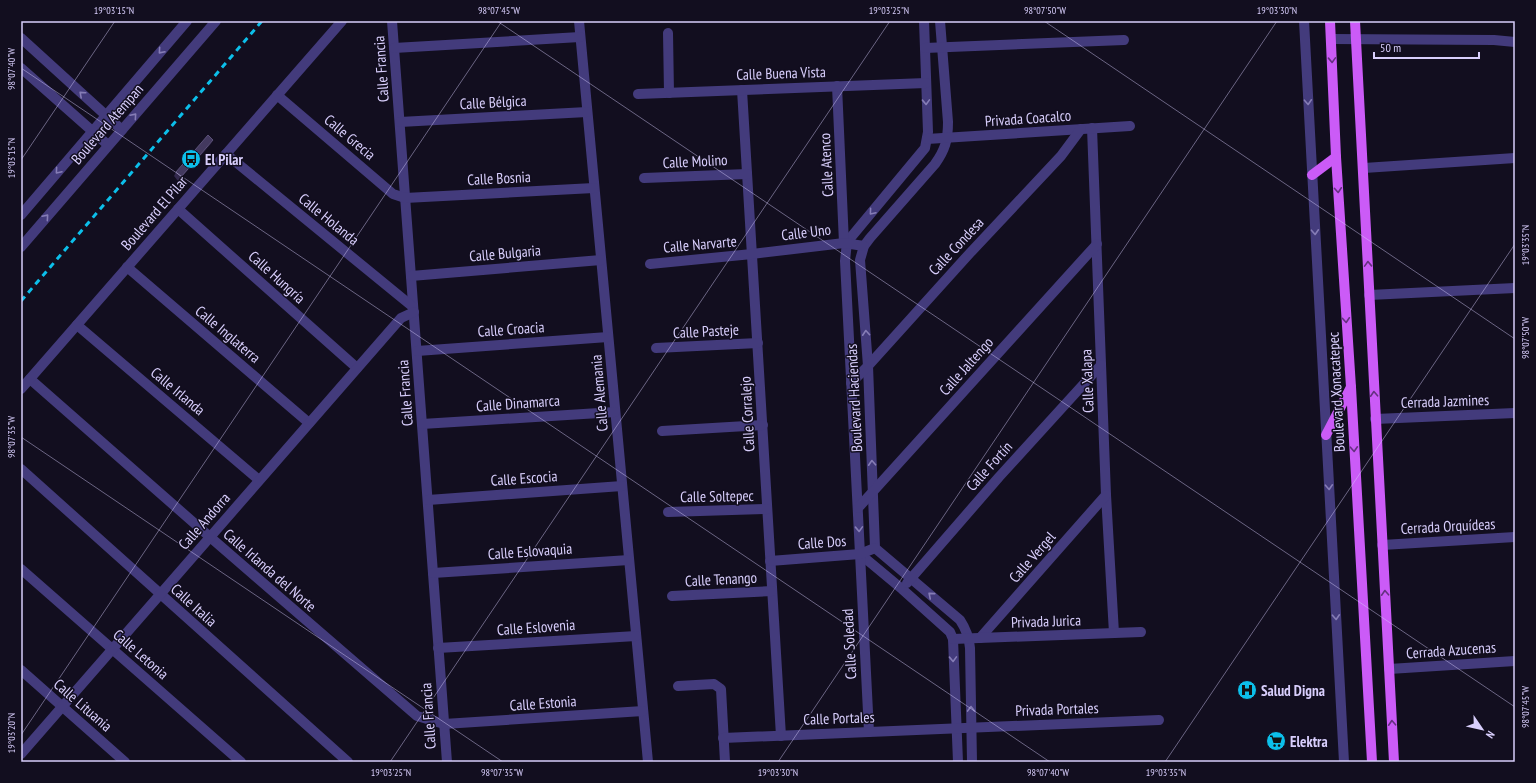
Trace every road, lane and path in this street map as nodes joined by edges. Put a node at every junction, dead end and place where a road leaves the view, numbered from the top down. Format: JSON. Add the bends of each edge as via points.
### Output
{"nodes":[{"id":1,"x":187,"y":21,"type":"edge"},
{"id":2,"x":216,"y":21,"type":"edge"},
{"id":3,"x":342,"y":21,"type":"edge"},
{"id":4,"x":392,"y":21,"type":"edge"},
{"id":5,"x":579,"y":21,"type":"edge"},
{"id":6,"x":924,"y":21,"type":"edge"},
{"id":7,"x":940,"y":21,"type":"edge"},
{"id":8,"x":1304,"y":21,"type":"edge"},
{"id":9,"x":1330,"y":21,"type":"edge"},
{"id":10,"x":1355,"y":21,"type":"edge"},
{"id":11,"x":668,"y":33,"type":"dead end"},
{"id":12,"x":580,"y":37,"type":"junction"},
{"id":13,"x":21,"y":38,"type":"edge"},
{"id":14,"x":1331,"y":39,"type":"junction"},
{"id":15,"x":1357,"y":39,"type":"junction"},
{"id":16,"x":1124,"y":40,"type":"dead end"},
{"id":17,"x":1515,"y":42,"type":"edge"},
{"id":18,"x":394,"y":48,"type":"junction"},
{"id":19,"x":925,"y":48,"type":"junction"},
{"id":20,"x":942,"y":48,"type":"junction"},
{"id":21,"x":21,"y":68,"type":"edge"},
{"id":22,"x":926,"y":83,"type":"junction"},
{"id":23,"x":837,"y":86,"type":"junction"},
{"id":24,"x":742,"y":90,"type":"junction"},
{"id":25,"x":669,"y":93,"type":"junction"},
{"id":26,"x":638,"y":94,"type":"dead end"},
{"id":27,"x":277,"y":95,"type":"junction"},
{"id":28,"x":587,"y":112,"type":"junction"},
{"id":29,"x":106,"y":116,"type":"junction"},
{"id":30,"x":400,"y":122,"type":"junction"},
{"id":31,"x":1130,"y":126,"type":"dead end"},
{"id":32,"x":1092,"y":128,"type":"junction"},
{"id":33,"x":1081,"y":129,"type":"junction"},
{"id":34,"x":122,"y":130,"type":"junction"},
{"id":35,"x":92,"y":131,"type":"junction"},
{"id":36,"x":948,"y":138,"type":"junction"},
{"id":37,"x":927,"y":139,"type":"junction"},
{"id":38,"x":108,"y":145,"type":"junction"},
{"id":39,"x":226,"y":154,"type":"junction"},
{"id":40,"x":1336,"y":157,"type":"junction"},
{"id":41,"x":1515,"y":158,"type":"edge"},
{"id":42,"x":1364,"y":168,"type":"junction"},
{"id":43,"x":747,"y":174,"type":"junction"},
{"id":44,"x":1312,"y":175,"type":"junction"},
{"id":45,"x":644,"y":178,"type":"dead end"},
{"id":46,"x":594,"y":188,"type":"junction"},
{"id":47,"x":405,"y":198,"type":"junction"},
{"id":48,"x":178,"y":209,"type":"junction"},
{"id":49,"x":22,"y":212,"type":"edge"},
{"id":50,"x":846,"y":242,"type":"junction"},
{"id":51,"x":1097,"y":244,"type":"junction"},
{"id":52,"x":864,"y":246,"type":"junction"},
{"id":53,"x":21,"y":247,"type":"edge"},
{"id":54,"x":752,"y":254,"type":"junction"},
{"id":55,"x":601,"y":260,"type":"junction"},
{"id":56,"x":650,"y":264,"type":"dead end"},
{"id":57,"x":127,"y":268,"type":"junction"},
{"id":58,"x":411,"y":276,"type":"junction"},
{"id":59,"x":1515,"y":288,"type":"edge"},
{"id":60,"x":1369,"y":295,"type":"junction"},
{"id":61,"x":414,"y":310,"type":"junction"},
{"id":62,"x":77,"y":325,"type":"junction"},
{"id":63,"x":608,"y":337,"type":"junction"},
{"id":64,"x":758,"y":343,"type":"junction"},
{"id":65,"x":656,"y":348,"type":"dead end"},
{"id":66,"x":417,"y":351,"type":"junction"},
{"id":67,"x":1101,"y":365,"type":"junction"},
{"id":68,"x":868,"y":366,"type":"junction"},
{"id":69,"x":357,"y":368,"type":"junction"},
{"id":70,"x":30,"y":379,"type":"junction"},
{"id":71,"x":851,"y":383,"type":"junction"},
{"id":72,"x":1351,"y":388,"type":"junction"},
{"id":73,"x":21,"y":389,"type":"edge"},
{"id":74,"x":615,"y":412,"type":"junction"},
{"id":75,"x":1515,"y":414,"type":"edge"},
{"id":76,"x":1376,"y":419,"type":"junction"},
{"id":77,"x":309,"y":423,"type":"junction"},
{"id":78,"x":422,"y":424,"type":"junction"},
{"id":79,"x":763,"y":425,"type":"junction"},
{"id":80,"x":662,"y":431,"type":"dead end"},
{"id":81,"x":1326,"y":435,"type":"junction"},
{"id":82,"x":21,"y":469,"type":"edge"},
{"id":83,"x":259,"y":480,"type":"junction"},
{"id":84,"x":622,"y":486,"type":"junction"},
{"id":85,"x":874,"y":491,"type":"junction"},
{"id":86,"x":1106,"y":495,"type":"junction"},
{"id":87,"x":428,"y":500,"type":"junction"},
{"id":88,"x":858,"y":508,"type":"junction"},
{"id":89,"x":767,"y":510,"type":"junction"},
{"id":90,"x":668,"y":512,"type":"dead end"},
{"id":91,"x":210,"y":537,"type":"junction"},
{"id":92,"x":1515,"y":537,"type":"edge"},
{"id":93,"x":1382,"y":545,"type":"junction"},
{"id":94,"x":875,"y":548,"type":"junction"},
{"id":95,"x":860,"y":554,"type":"junction"},
{"id":96,"x":629,"y":560,"type":"junction"},
{"id":97,"x":770,"y":561,"type":"junction"},
{"id":98,"x":21,"y":569,"type":"edge"},
{"id":99,"x":433,"y":573,"type":"junction"},
{"id":100,"x":911,"y":578,"type":"junction"},
{"id":101,"x":902,"y":589,"type":"junction"},
{"id":102,"x":772,"y":591,"type":"junction"},
{"id":103,"x":160,"y":594,"type":"junction"},
{"id":104,"x":672,"y":596,"type":"dead end"},
{"id":105,"x":1141,"y":632,"type":"dead end"},
{"id":106,"x":1114,"y":633,"type":"junction"},
{"id":107,"x":636,"y":636,"type":"junction"},
{"id":108,"x":980,"y":638,"type":"junction"},
{"id":109,"x":969,"y":639,"type":"junction"},
{"id":110,"x":953,"y":640,"type":"junction"},
{"id":111,"x":438,"y":648,"type":"junction"},
{"id":112,"x":112,"y":649,"type":"junction"},
{"id":113,"x":1515,"y":661,"type":"edge"},
{"id":114,"x":1389,"y":669,"type":"junction"},
{"id":115,"x":21,"y":670,"type":"edge"},
{"id":116,"x":678,"y":686,"type":"dead end"},
{"id":117,"x":62,"y":707,"type":"junction"},
{"id":118,"x":643,"y":711,"type":"junction"},
{"id":119,"x":1159,"y":720,"type":"dead end"},
{"id":120,"x":444,"y":724,"type":"junction"},
{"id":121,"x":956,"y":728,"type":"junction"},
{"id":122,"x":972,"y":728,"type":"junction"},
{"id":123,"x":869,"y":732,"type":"junction"},
{"id":124,"x":781,"y":736,"type":"junction"},
{"id":125,"x":724,"y":738,"type":"junction"},
{"id":126,"x":21,"y":754,"type":"edge"},
{"id":127,"x":125,"y":762,"type":"edge"},
{"id":128,"x":241,"y":762,"type":"edge"},
{"id":129,"x":348,"y":762,"type":"edge"},
{"id":130,"x":447,"y":762,"type":"edge"},
{"id":131,"x":648,"y":762,"type":"edge"},
{"id":132,"x":725,"y":762,"type":"edge"},
{"id":133,"x":958,"y":762,"type":"edge"},
{"id":134,"x":972,"y":762,"type":"edge"},
{"id":135,"x":1344,"y":762,"type":"edge"},
{"id":136,"x":1372,"y":762,"type":"edge"},
{"id":137,"x":1394,"y":762,"type":"edge"}],
"edges":[{"from":1,"to":29,"type":"street","name":"Boulevard Atempan","one_way":true},
{"from":34,"to":2,"type":"street","name":"Boulevard Atempan","one_way":true},
{"from":3,"to":27,"type":"street","name":"Boulevard El Pilar"},
{"from":4,"to":18,"type":"street","name":"Calle Francia"},
{"from":5,"to":12,"type":"street","name":"Calle Alemania"},
{"from":6,"to":19,"type":"street"},
{"from":7,"to":20,"type":"street","name":"Boulevard Haciendas"},
{"from":8,"to":44,"type":"street","one_way":true},
{"from":9,"to":14,"type":"main road","name":"Boulevard Xonacatepec"},
{"from":10,"to":15,"type":"main road"},
{"from":11,"to":25,"type":"street"},
{"from":12,"to":18,"type":"street"},
{"from":12,"to":28,"type":"street","name":"Calle Alemania"},
{"from":29,"to":13,"type":"street","one_way":true},
{"from":14,"to":15,"type":"street"},
{"from":14,"to":40,"type":"main road","name":"Boulevard Xonacatepec","one_way":true},
{"from":15,"to":17,"type":"street"},
{"from":15,"to":42,"type":"main road"},
{"from":16,"to":20,"type":"street"},
{"from":18,"to":30,"type":"street","name":"Calle Francia"},
{"from":19,"to":20,"type":"street"},
{"from":19,"to":22,"type":"street"},
{"from":20,"to":36,"type":"street","name":"Boulevard Haciendas"},
{"from":21,"to":35,"type":"street"},
{"from":22,"to":23,"type":"street","name":"Calle Buena Vista"},
{"from":22,"to":37,"type":"street","one_way":true},
{"from":23,"to":24,"type":"street","name":"Calle Buena Vista"},
{"from":23,"to":50,"type":"street","name":"Calle Atenco"},
{"from":24,"to":25,"type":"street","name":"Calle Buena Vista"},
{"from":24,"to":43,"type":"street","name":"Calle Corralejo"},
{"from":25,"to":26,"type":"street","name":"Calle Buena Vista"},
{"from":27,"to":39,"type":"street","name":"Boulevard El Pilar"},
{"from":27,"to":47,"type":"street","name":"Calle Grecia","via":[[393,194]]},
{"from":28,"to":30,"type":"street","name":"Calle Bélgica"},
{"from":28,"to":46,"type":"street","name":"Calle Alemania"},
{"from":29,"to":34,"type":"street"},
{"from":29,"to":35,"type":"street","name":"Boulevard Atempan"},
{"from":30,"to":47,"type":"street","name":"Calle Francia"},
{"from":31,"to":32,"type":"street","name":"Privada Coacalco"},
{"from":32,"to":33,"type":"street","name":"Privada Coacalco"},
{"from":32,"to":51,"type":"street","name":"Calle Xalapa"},
{"from":33,"to":36,"type":"street","name":"Privada Coacalco"},
{"from":33,"to":68,"type":"street","name":"Calle Condesa","via":[[1061,156]]},
{"from":34,"to":38,"type":"street","name":"Boulevard Atempan"},
{"from":35,"to":38,"type":"street"},
{"from":35,"to":49,"type":"street","name":"Boulevard Atempan","one_way":true},
{"from":36,"to":37,"type":"street","name":"Privada Coacalco"},
{"from":36,"to":52,"type":"street","name":"Boulevard Haciendas","via":[[935,164]]},
{"from":37,"to":50,"type":"street","one_way":true,"via":[[921,154]]},
{"from":53,"to":38,"type":"street","name":"Boulevard Atempan","one_way":true},
{"from":39,"to":48,"type":"street","name":"Boulevard El Pilar"},
{"from":39,"to":61,"type":"street","name":"Calle Holanda"},
{"from":40,"to":44,"type":"main road"},
{"from":40,"to":72,"type":"main road","name":"Boulevard Xonacatepec","one_way":true},
{"from":41,"to":42,"type":"street"},
{"from":60,"to":42,"type":"main road","one_way":true},
{"from":43,"to":45,"type":"street","name":"Calle Molino"},
{"from":43,"to":54,"type":"street","name":"Calle Corralejo"},
{"from":44,"to":81,"type":"street","one_way":true},
{"from":46,"to":47,"type":"street","name":"Calle Bosnia"},
{"from":46,"to":55,"type":"street","name":"Calle Alemania"},
{"from":47,"to":58,"type":"street","name":"Calle Francia"},
{"from":48,"to":57,"type":"street","name":"Boulevard El Pilar"},
{"from":48,"to":69,"type":"street","name":"Calle Hungría"},
{"from":50,"to":52,"type":"street","name":"Calle Uno"},
{"from":50,"to":54,"type":"street","name":"Calle Uno"},
{"from":50,"to":71,"type":"street","name":"Boulevard Haciendas"},
{"from":51,"to":67,"type":"street","name":"Calle Xalapa"},
{"from":51,"to":85,"type":"street","name":"Calle Jaltengo"},
{"from":68,"to":52,"type":"street","name":"Boulevard Haciendas","one_way":true,"via":[[860,260]]},
{"from":54,"to":56,"type":"street","name":"Calle Narvarte"},
{"from":54,"to":64,"type":"street","name":"Calle Corralejo"},
{"from":55,"to":58,"type":"street","name":"Calle Bulgaria"},
{"from":55,"to":63,"type":"street","name":"Calle Alemania"},
{"from":57,"to":62,"type":"street","name":"Boulevard El Pilar"},
{"from":57,"to":77,"type":"street","name":"Calle Inglaterra"},
{"from":58,"to":61,"type":"street","name":"Calle Francia"},
{"from":59,"to":60,"type":"street"},
{"from":76,"to":60,"type":"main road","one_way":true},
{"from":61,"to":66,"type":"street","name":"Calle Francia"},
{"from":61,"to":69,"type":"street","name":"Calle Andorra","via":[[401,318]]},
{"from":62,"to":70,"type":"street","name":"Boulevard El Pilar"},
{"from":62,"to":83,"type":"street","name":"Calle Irlanda"},
{"from":63,"to":66,"type":"street","name":"Calle Croacia"},
{"from":63,"to":74,"type":"street","name":"Calle Alemania"},
{"from":64,"to":65,"type":"street","name":"Calle Pasteje"},
{"from":64,"to":79,"type":"street","name":"Calle Corralejo"},
{"from":66,"to":78,"type":"street","name":"Calle Francia"},
{"from":67,"to":86,"type":"street","name":"Calle Xalapa"},
{"from":67,"to":100,"type":"street","name":"Calle Fortín"},
{"from":68,"to":71,"type":"street","name":"Calle Condesa"},
{"from":85,"to":68,"type":"street","name":"Boulevard Haciendas","one_way":true},
{"from":69,"to":77,"type":"street","name":"Calle Andorra"},
{"from":70,"to":73,"type":"street","name":"Boulevard El Pilar"},
{"from":70,"to":91,"type":"street","name":"Calle Irlanda del Norte"},
{"from":71,"to":88,"type":"street","name":"Boulevard Haciendas"},
{"from":72,"to":81,"type":"main road"},
{"from":72,"to":136,"type":"main road","name":"Boulevard Xonacatepec","one_way":true},
{"from":74,"to":78,"type":"street","name":"Calle Dinamarca"},
{"from":74,"to":84,"type":"street","name":"Calle Alemania"},
{"from":75,"to":76,"type":"street","name":"Cerrada Jazmines"},
{"from":76,"to":93,"type":"main road"},
{"from":77,"to":83,"type":"street","name":"Calle Andorra"},
{"from":78,"to":87,"type":"street","name":"Calle Francia"},
{"from":79,"to":80,"type":"street"},
{"from":79,"to":89,"type":"street","name":"Calle Corralejo"},
{"from":81,"to":135,"type":"street","one_way":true},
{"from":82,"to":103,"type":"street","name":"Calle Italia"},
{"from":83,"to":91,"type":"street","name":"Calle Andorra"},
{"from":84,"to":87,"type":"street","name":"Calle Escocia"},
{"from":84,"to":96,"type":"street","name":"Calle Alemania"},
{"from":85,"to":88,"type":"street","name":"Calle Jaltengo"},
{"from":85,"to":94,"type":"street","name":"Boulevard Haciendas"},
{"from":86,"to":106,"type":"street","name":"Calle Xalapa"},
{"from":86,"to":108,"type":"street","name":"Calle Vergel"},
{"from":87,"to":99,"type":"street","name":"Calle Francia"},
{"from":88,"to":95,"type":"street","name":"Boulevard Haciendas","one_way":true},
{"from":89,"to":90,"type":"street","name":"Calle Soltepec"},
{"from":89,"to":97,"type":"street","name":"Calle Corralejo"},
{"from":91,"to":103,"type":"street","name":"Calle Andorra"},
{"from":91,"to":120,"type":"street","name":"Calle Irlanda del Norte","via":[[417,716]]},
{"from":92,"to":93,"type":"street","name":"Cerrada Orquídeas"},
{"from":114,"to":93,"type":"main road","one_way":true},
{"from":94,"to":95,"type":"street","name":"Calle Dos"},
{"from":94,"to":100,"type":"street"},
{"from":95,"to":97,"type":"street","name":"Calle Dos"},
{"from":95,"to":101,"type":"street"},
{"from":95,"to":123,"type":"street","name":"Calle Soledad"},
{"from":96,"to":99,"type":"street","name":"Calle Eslovaquia"},
{"from":96,"to":107,"type":"street","name":"Calle Alemania"},
{"from":97,"to":102,"type":"street","name":"Calle Corralejo"},
{"from":98,"to":112,"type":"street","name":"Calle Letonia"},
{"from":99,"to":111,"type":"street","name":"Calle Francia"},
{"from":100,"to":101,"type":"street","name":"Calle Fortín"},
{"from":109,"to":100,"type":"street","one_way":true,"via":[[960,620]]},
{"from":101,"to":110,"type":"street","via":[[950,632]]},
{"from":102,"to":104,"type":"street","name":"Calle Tenango"},
{"from":102,"to":124,"type":"street","name":"Calle Corralejo"},
{"from":103,"to":112,"type":"street","name":"Calle Andorra"},
{"from":103,"to":129,"type":"street","name":"Calle Italia"},
{"from":105,"to":106,"type":"street","name":"Privada Jurica"},
{"from":106,"to":108,"type":"street","name":"Privada Jurica"},
{"from":107,"to":111,"type":"street","name":"Calle Eslovenia"},
{"from":107,"to":118,"type":"street","name":"Calle Alemania"},
{"from":108,"to":109,"type":"street","name":"Privada Jurica"},
{"from":109,"to":110,"type":"street","name":"Privada Jurica"},
{"from":122,"to":109,"type":"street","one_way":true},
{"from":110,"to":121,"type":"street","one_way":true},
{"from":111,"to":120,"type":"street","name":"Calle Francia"},
{"from":112,"to":117,"type":"street","name":"Calle Andorra"},
{"from":112,"to":128,"type":"street","name":"Calle Letonia"},
{"from":113,"to":114,"type":"street","name":"Cerrada Azucenas"},
{"from":137,"to":114,"type":"main road","one_way":true},
{"from":115,"to":117,"type":"street","name":"Calle Lituania"},
{"from":116,"to":125,"type":"street","via":[[714,684],[721,689]]},
{"from":117,"to":126,"type":"street","name":"Calle Andorra"},
{"from":117,"to":127,"type":"street","name":"Calle Lituania"},
{"from":118,"to":120,"type":"street","name":"Calle Estonia"},
{"from":118,"to":131,"type":"street","name":"Calle Alemania"},
{"from":119,"to":122,"type":"street","name":"Privada Portales"},
{"from":120,"to":130,"type":"street","name":"Calle Francia"},
{"from":121,"to":122,"type":"street","name":"Privada Portales"},
{"from":121,"to":123,"type":"street","name":"Calle Portales"},
{"from":121,"to":133,"type":"street"},
{"from":122,"to":134,"type":"street"},
{"from":123,"to":124,"type":"street","name":"Calle Portales"},
{"from":124,"to":125,"type":"street","name":"Calle Portales"},
{"from":125,"to":132,"type":"street"}]}
